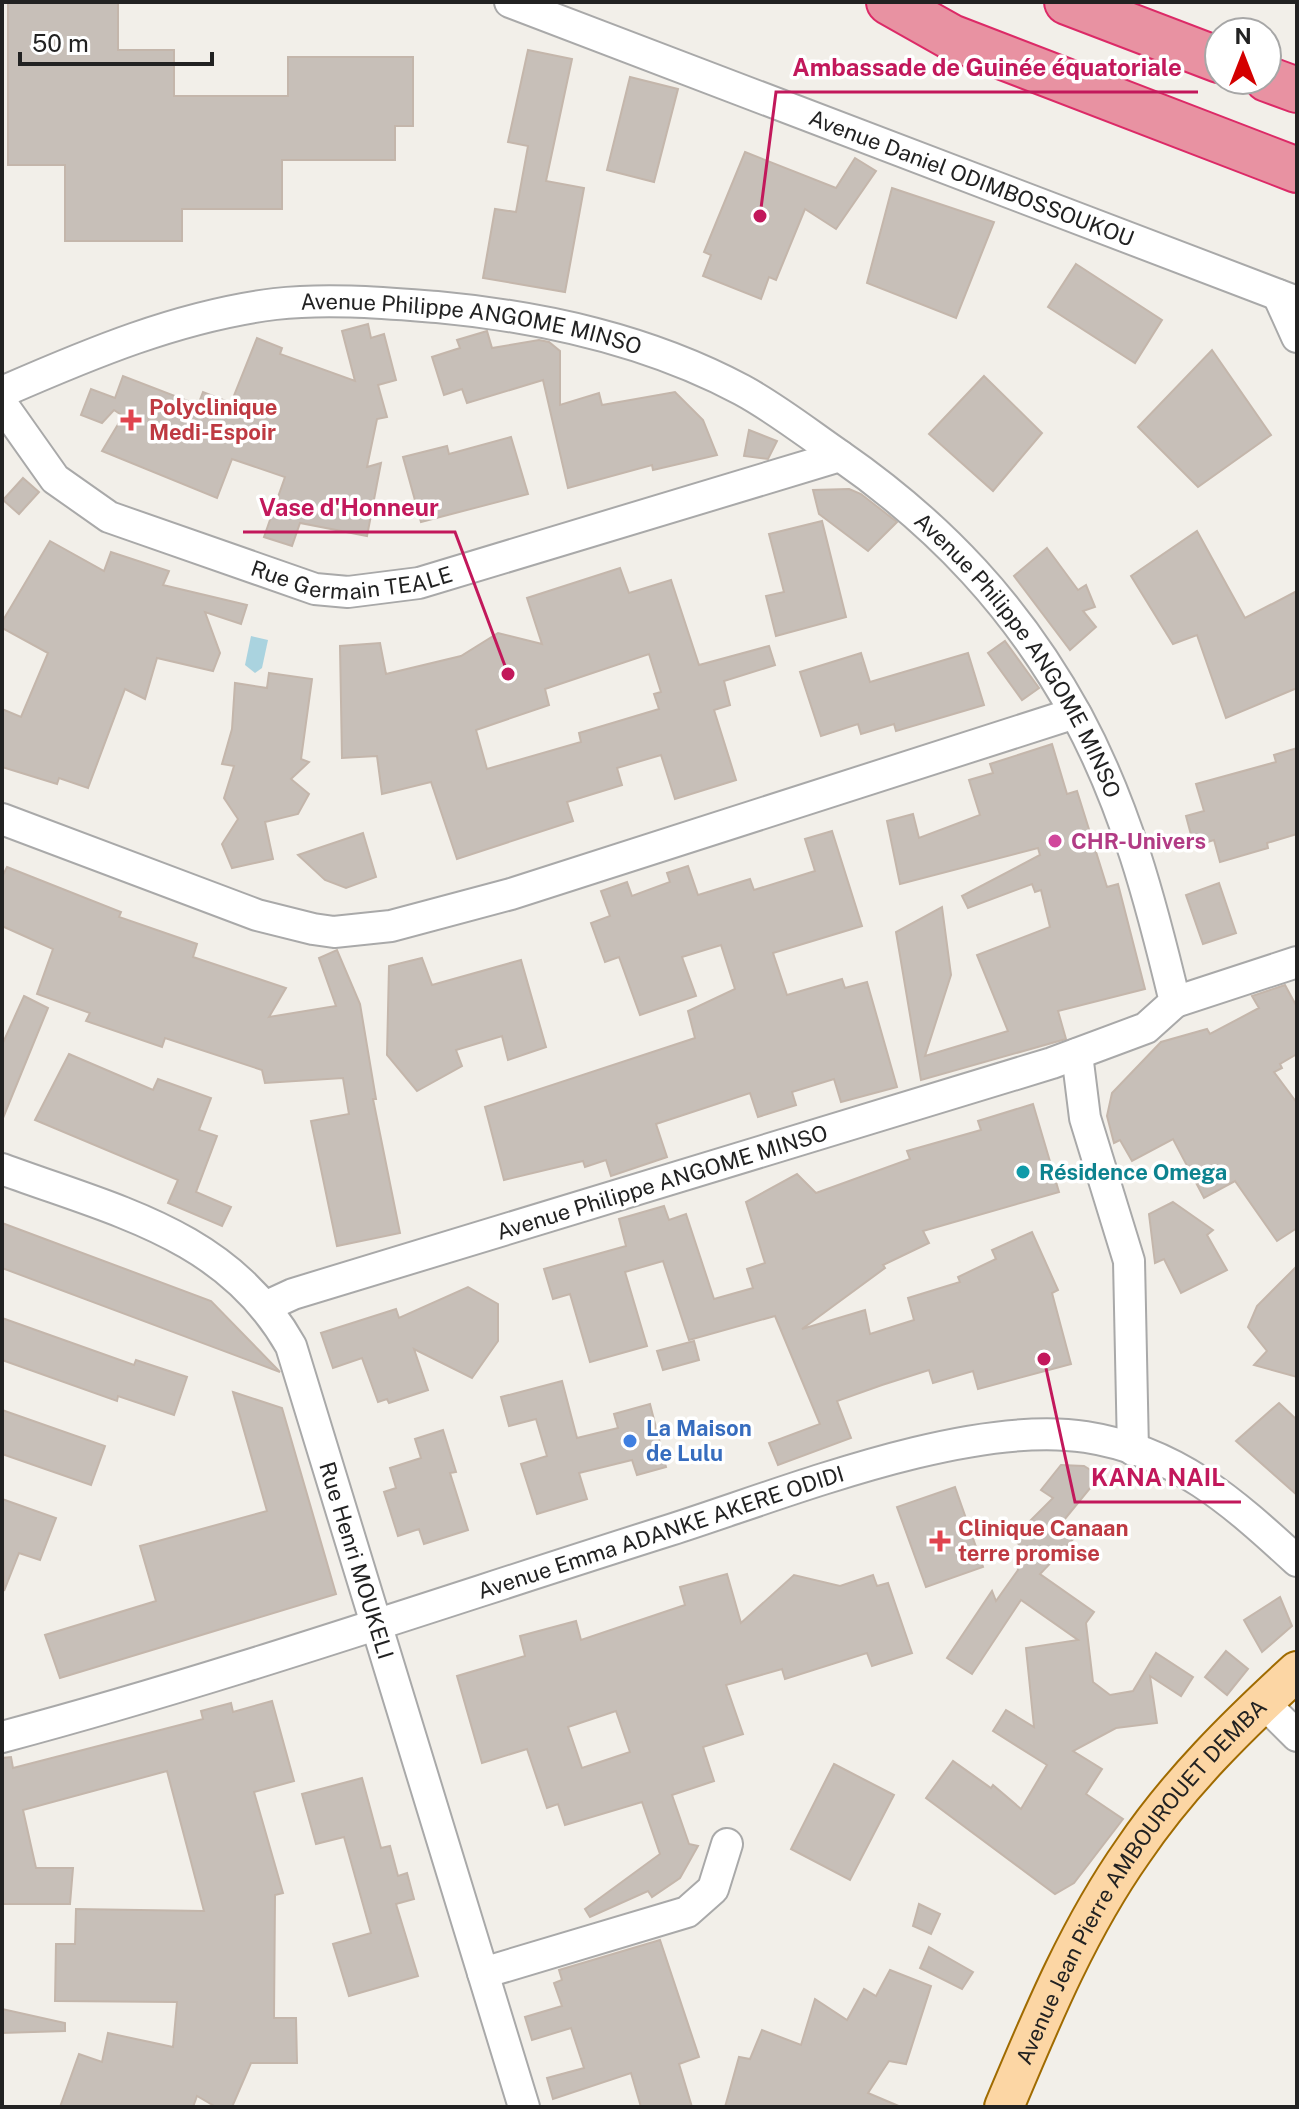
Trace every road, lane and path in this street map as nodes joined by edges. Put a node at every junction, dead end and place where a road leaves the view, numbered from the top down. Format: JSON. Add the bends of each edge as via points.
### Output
{"nodes":[{"id":1,"x":510,"y":2,"type":"edge"},
{"id":2,"x":889,"y":2,"type":"edge"},
{"id":3,"x":899,"y":2,"type":"edge"},
{"id":4,"x":1067,"y":2,"type":"edge"},
{"id":5,"x":1132,"y":2,"type":"edge"},
{"id":6,"x":1203,"y":26,"type":"edge"},
{"id":7,"x":1203,"y":54,"type":"edge"},
{"id":8,"x":1297,"y":141,"type":"edge"},
{"id":9,"x":1297,"y":170,"type":"edge"},
{"id":10,"x":1288,"y":298,"type":"edge"},
{"id":11,"x":1297,"y":337,"type":"edge"},
{"id":12,"x":2,"y":392,"type":"edge"},
{"id":13,"x":2,"y":404,"type":"edge"},
{"id":14,"x":840,"y":456,"type":"junction"},
{"id":15,"x":1075,"y":713,"type":"junction"},
{"id":16,"x":2,"y":819,"type":"edge"},
{"id":17,"x":1297,"y":962,"type":"edge"},
{"id":18,"x":1175,"y":1002,"type":"junction"},
{"id":19,"x":1077,"y":1054,"type":"junction"},
{"id":20,"x":2,"y":1169,"type":"edge"},
{"id":21,"x":267,"y":1306,"type":"junction"},
{"id":22,"x":1133,"y":1450,"type":"junction"},
{"id":23,"x":1297,"y":1561,"type":"edge"},
{"id":24,"x":377,"y":1623,"type":"junction"},
{"id":25,"x":1297,"y":1671,"type":"edge"},
{"id":26,"x":1263,"y":1702,"type":"junction"},
{"id":27,"x":1297,"y":1736,"type":"edge"},
{"id":28,"x":2,"y":1737,"type":"edge"},
{"id":29,"x":727,"y":1844,"type":"dead end"},
{"id":30,"x":483,"y":1973,"type":"junction"},
{"id":31,"x":524,"y":2107,"type":"edge"},
{"id":32,"x":1004,"y":2107,"type":"edge"}],
"edges":[{"from":1,"to":10,"type":"street","name":"Avenue Daniel ODIMBOSSOUKOU"},
{"from":2,"to":9,"type":"highway","via":[[951,37]]},
{"from":3,"to":8,"type":"highway"},
{"from":4,"to":7,"type":"highway"},
{"from":5,"to":6,"type":"highway"},
{"from":10,"to":11,"type":"street"},
{"from":12,"to":14,"type":"street","name":"Avenue Philippe ANGOME MINSO","via":[[146,334],[231,311],[317,302],[390,303],[544,321],[654,352],[744,391]]},
{"from":13,"to":14,"type":"street","name":"Rue Germain TEALE","via":[[55,479],[109,517],[281,580],[348,592],[419,583]]},
{"from":14,"to":15,"type":"street","name":"Avenue Philippe ANGOME MINSO","via":[[910,507],[966,560],[1040,654]]},
{"from":15,"to":16,"type":"street","via":[[511,894],[358,930],[284,924]]},
{"from":15,"to":18,"type":"street","name":"Avenue Philippe ANGOME MINSO","via":[[1115,793],[1152,904]]},
{"from":17,"to":18,"type":"street"},
{"from":18,"to":19,"type":"street","name":"Avenue Philippe ANGOME MINSO","via":[[1146,1028]]},
{"from":19,"to":21,"type":"street","name":"Avenue Philippe ANGOME MINSO"},
{"from":19,"to":22,"type":"street","via":[[1085,1118],[1129,1261]]},
{"from":20,"to":21,"type":"street","name":"Rue Henri MOUKELI","via":[[191,1243],[221,1262]]},
{"from":21,"to":24,"type":"street","name":"Rue Henri MOUKELI","via":[[301,1372]]},
{"from":22,"to":23,"type":"street","name":"Avenue Emma ADANKE AKERE ODIDI","via":[[1202,1479]]},
{"from":22,"to":24,"type":"street","name":"Avenue Emma ADANKE AKERE ODIDI","via":[[1089,1437],[1036,1432],[976,1440],[809,1485]]},
{"from":24,"to":28,"type":"street","name":"Avenue Emma ADANKE AKERE ODIDI"},
{"from":24,"to":30,"type":"street","name":"Rue Henri MOUKELI"},
{"from":25,"to":26,"type":"main road","name":"Avenue Jean Pierre AMBOUROUET DEMBA"},
{"from":26,"to":27,"type":"street"},
{"from":26,"to":32,"type":"main road","name":"Avenue Jean Pierre AMBOUROUET DEMBA","via":[[1177,1792],[1124,1864],[1043,2014]]},
{"from":29,"to":30,"type":"street","via":[[713,1889],[687,1912]]},
{"from":30,"to":31,"type":"street","name":"Rue Henri MOUKELI"}]}
